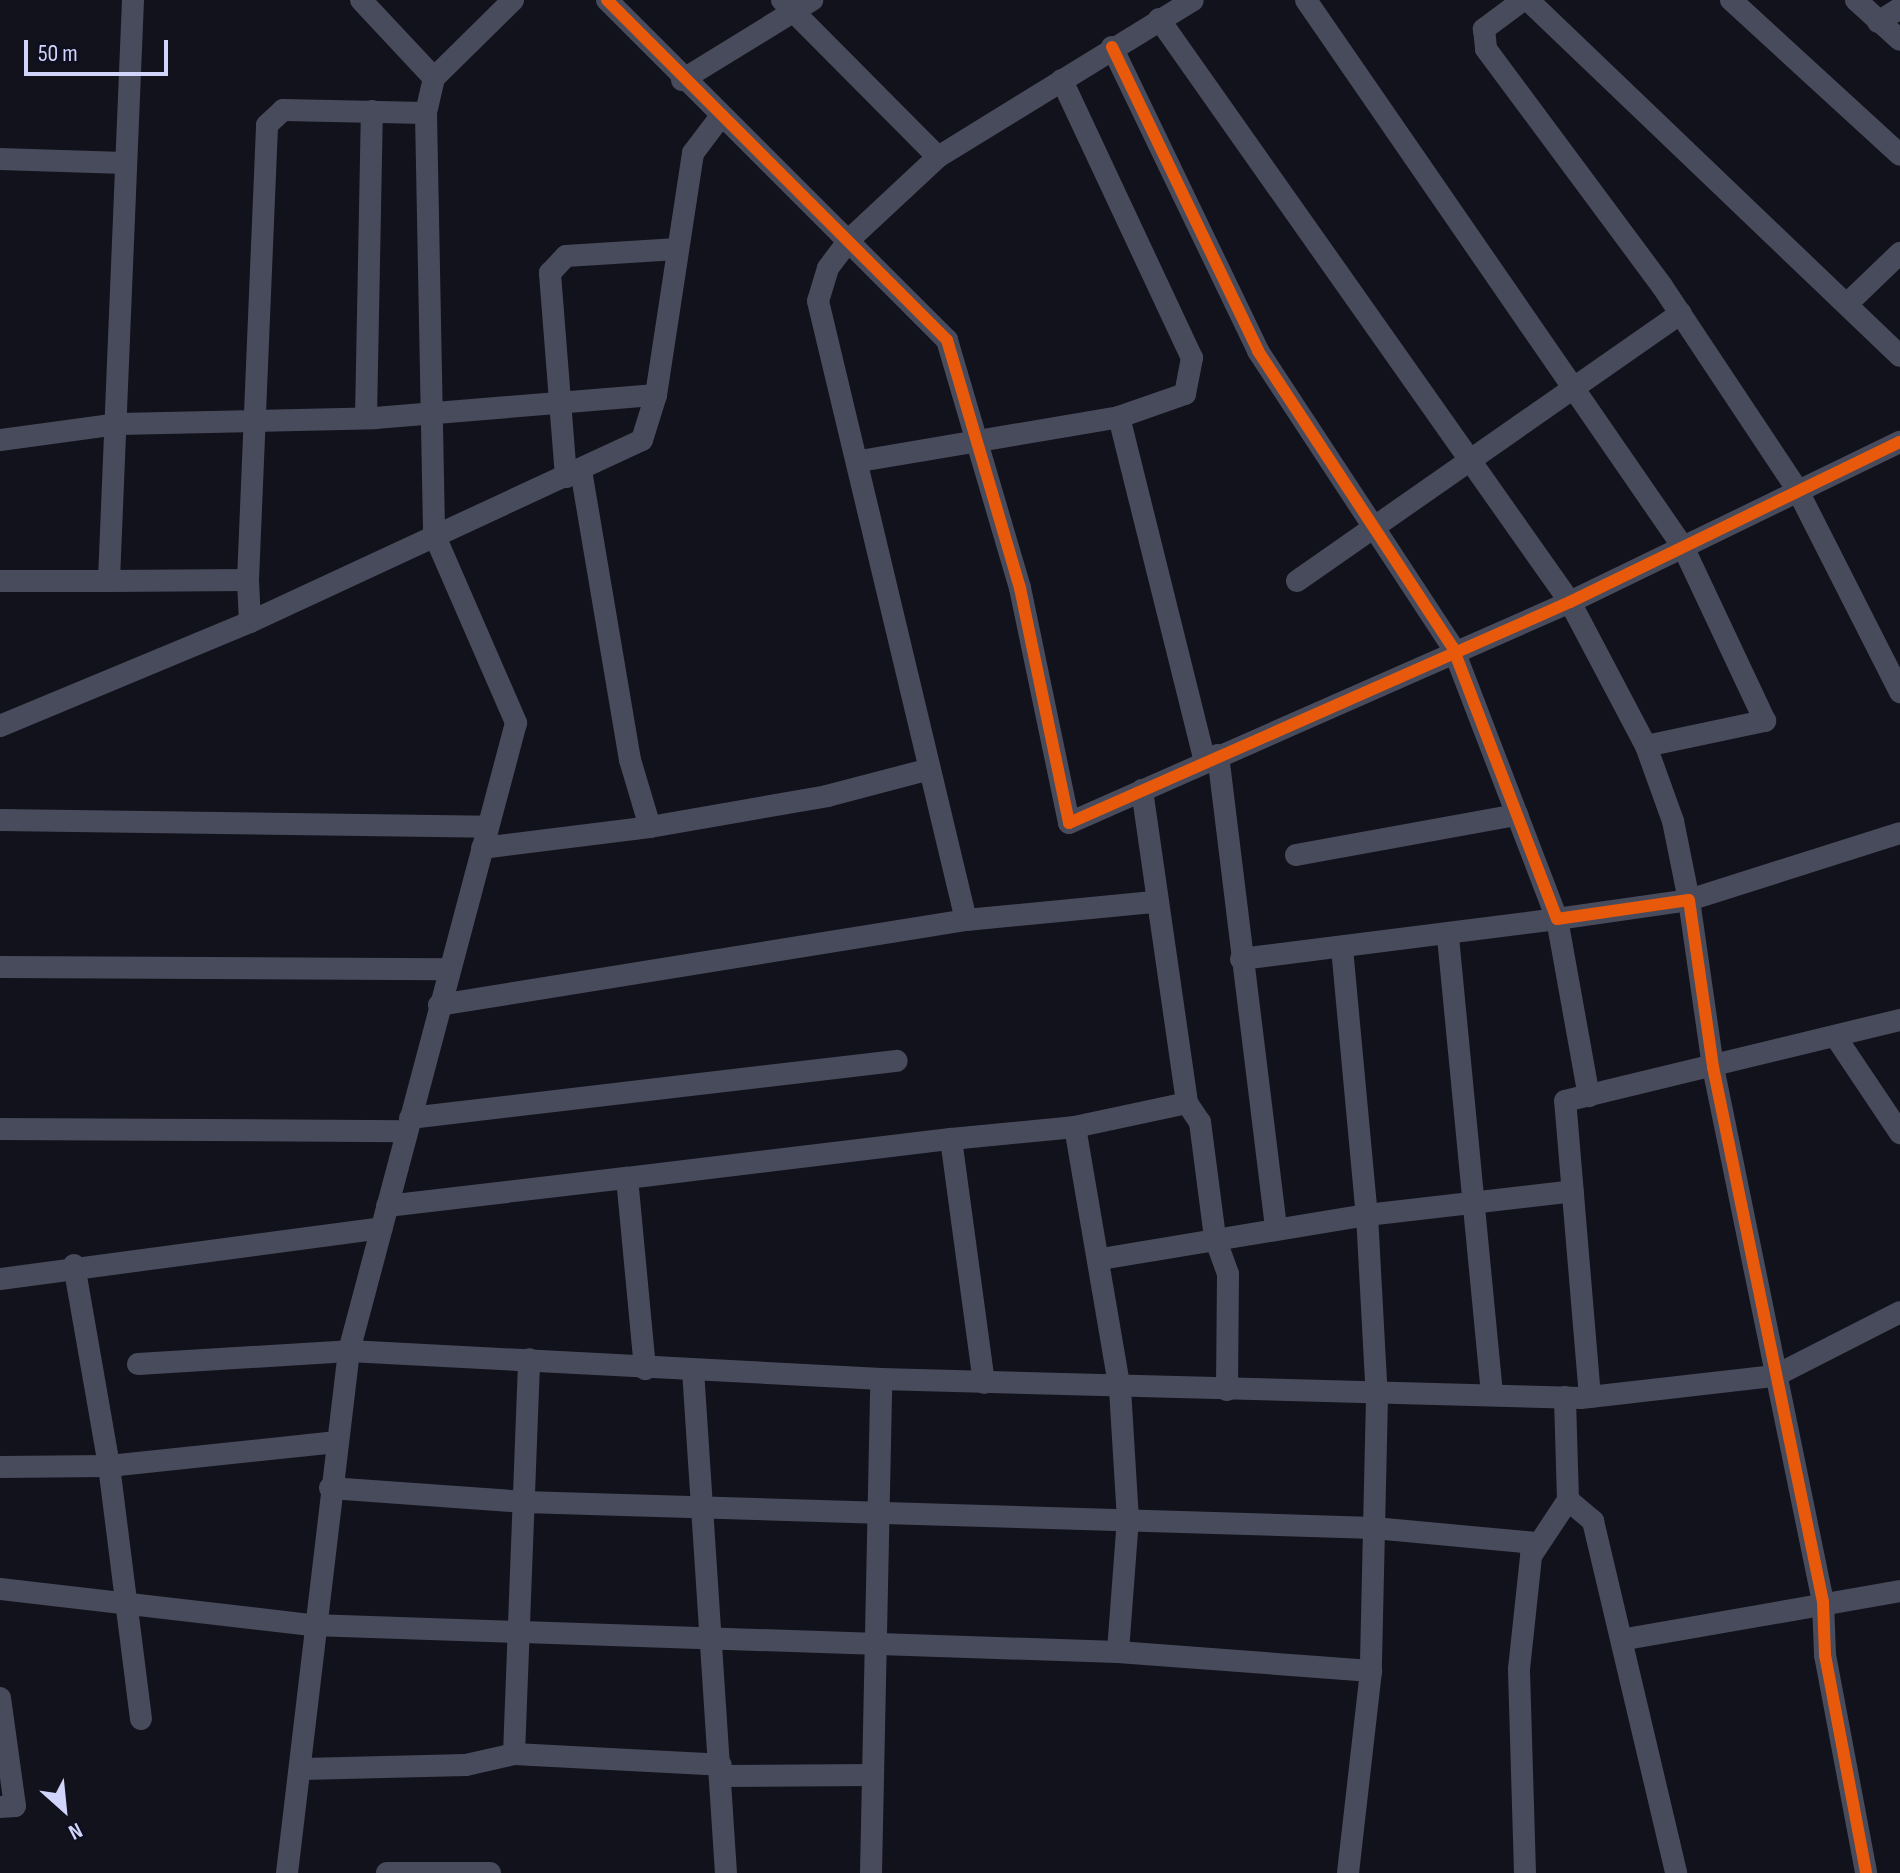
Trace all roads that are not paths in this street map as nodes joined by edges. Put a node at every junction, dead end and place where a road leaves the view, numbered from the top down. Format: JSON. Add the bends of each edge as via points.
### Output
{"nodes":[{"id":1,"x":133,"y":0,"type":"edge"},
{"id":2,"x":361,"y":0,"type":"edge"},
{"id":3,"x":513,"y":0,"type":"edge"},
{"id":4,"x":607,"y":0,"type":"edge"},
{"id":5,"x":1193,"y":0,"type":"edge"},
{"id":6,"x":1306,"y":0,"type":"edge"},
{"id":7,"x":1525,"y":0,"type":"edge"},
{"id":8,"x":1731,"y":0,"type":"edge"},
{"id":9,"x":1856,"y":0,"type":"edge"},
{"id":10,"x":796,"y":4,"type":"edge"},
{"id":11,"x":1900,"y":8,"type":"edge"},
{"id":12,"x":1159,"y":19,"type":"junction"},
{"id":13,"x":1878,"y":22,"type":"junction"},
{"id":14,"x":1900,"y":40,"type":"edge"},
{"id":15,"x":1112,"y":47,"type":"junction"},
{"id":16,"x":434,"y":78,"type":"junction"},
{"id":17,"x":682,"y":80,"type":"junction"},
{"id":18,"x":1062,"y":80,"type":"junction"},
{"id":19,"x":372,"y":111,"type":"junction"},
{"id":20,"x":426,"y":113,"type":"junction"},
{"id":21,"x":721,"y":116,"type":"junction"},
{"id":22,"x":1900,"y":155,"type":"edge"},
{"id":23,"x":0,"y":157,"type":"edge"},
{"id":24,"x":938,"y":157,"type":"junction"},
{"id":25,"x":124,"y":163,"type":"junction"},
{"id":26,"x":850,"y":239,"type":"junction"},
{"id":27,"x":677,"y":249,"type":"junction"},
{"id":28,"x":1900,"y":253,"type":"edge"},
{"id":29,"x":1847,"y":304,"type":"junction"},
{"id":30,"x":1681,"y":313,"type":"junction"},
{"id":31,"x":1900,"y":356,"type":"edge"},
{"id":32,"x":1575,"y":386,"type":"junction"},
{"id":33,"x":656,"y":395,"type":"junction"},
{"id":34,"x":563,"y":399,"type":"junction"},
{"id":35,"x":431,"y":409,"type":"junction"},
{"id":36,"x":1119,"y":417,"type":"junction"},
{"id":37,"x":366,"y":418,"type":"junction"},
{"id":38,"x":259,"y":420,"type":"junction"},
{"id":39,"x":119,"y":424,"type":"junction"},
{"id":40,"x":980,"y":436,"type":"junction"},
{"id":41,"x":0,"y":440,"type":"edge"},
{"id":42,"x":1900,"y":442,"type":"edge"},
{"id":43,"x":1472,"y":458,"type":"junction"},
{"id":44,"x":860,"y":461,"type":"junction"},
{"id":45,"x":574,"y":474,"type":"junction"},
{"id":46,"x":1797,"y":489,"type":"junction"},
{"id":47,"x":1375,"y":529,"type":"junction"},
{"id":48,"x":434,"y":534,"type":"junction"},
{"id":49,"x":1683,"y":547,"type":"junction"},
{"id":50,"x":248,"y":580,"type":"junction"},
{"id":51,"x":0,"y":581,"type":"edge"},
{"id":52,"x":109,"y":581,"type":"junction"},
{"id":53,"x":1297,"y":581,"type":"dead end"},
{"id":54,"x":1570,"y":602,"type":"junction"},
{"id":55,"x":250,"y":622,"type":"junction"},
{"id":56,"x":1453,"y":648,"type":"junction"},
{"id":57,"x":1900,"y":692,"type":"edge"},
{"id":58,"x":0,"y":726,"type":"edge"},
{"id":59,"x":1646,"y":746,"type":"junction"},
{"id":60,"x":1211,"y":758,"type":"junction"},
{"id":61,"x":930,"y":769,"type":"junction"},
{"id":62,"x":1142,"y":790,"type":"junction"},
{"id":63,"x":1517,"y":815,"type":"junction"},
{"id":64,"x":0,"y":820,"type":"edge"},
{"id":65,"x":650,"y":827,"type":"junction"},
{"id":66,"x":1900,"y":833,"type":"edge"},
{"id":67,"x":485,"y":837,"type":"junction"},
{"id":68,"x":1296,"y":855,"type":"dead end"},
{"id":69,"x":1689,"y":900,"type":"junction"},
{"id":70,"x":1153,"y":902,"type":"junction"},
{"id":71,"x":1557,"y":919,"type":"junction"},
{"id":72,"x":966,"y":920,"type":"junction"},
{"id":73,"x":1448,"y":937,"type":"junction"},
{"id":74,"x":1342,"y":948,"type":"junction"},
{"id":75,"x":1241,"y":959,"type":"junction"},
{"id":76,"x":0,"y":967,"type":"edge"},
{"id":77,"x":448,"y":969,"type":"junction"},
{"id":78,"x":439,"y":1005,"type":"junction"},
{"id":79,"x":1900,"y":1020,"type":"edge"},
{"id":80,"x":1835,"y":1036,"type":"junction"},
{"id":81,"x":897,"y":1061,"type":"dead end"},
{"id":82,"x":1713,"y":1067,"type":"junction"},
{"id":83,"x":1589,"y":1096,"type":"junction"},
{"id":84,"x":1187,"y":1103,"type":"junction"},
{"id":85,"x":408,"y":1124,"type":"junction"},
{"id":86,"x":1075,"y":1127,"type":"junction"},
{"id":87,"x":0,"y":1129,"type":"edge"},
{"id":88,"x":1900,"y":1133,"type":"edge"},
{"id":89,"x":951,"y":1139,"type":"junction"},
{"id":90,"x":627,"y":1178,"type":"junction"},
{"id":91,"x":1573,"y":1191,"type":"junction"},
{"id":92,"x":1473,"y":1197,"type":"junction"},
{"id":93,"x":1367,"y":1215,"type":"junction"},
{"id":94,"x":384,"y":1217,"type":"junction"},
{"id":95,"x":1276,"y":1229,"type":"junction"},
{"id":96,"x":1215,"y":1238,"type":"junction"},
{"id":97,"x":1101,"y":1259,"type":"junction"},
{"id":98,"x":74,"y":1265,"type":"junction"},
{"id":99,"x":0,"y":1279,"type":"edge"},
{"id":100,"x":1900,"y":1312,"type":"edge"},
{"id":101,"x":349,"y":1351,"type":"junction"},
{"id":102,"x":529,"y":1359,"type":"junction"},
{"id":103,"x":138,"y":1364,"type":"dead end"},
{"id":104,"x":645,"y":1369,"type":"junction"},
{"id":105,"x":693,"y":1370,"type":"junction"},
{"id":106,"x":1775,"y":1376,"type":"junction"},
{"id":107,"x":881,"y":1379,"type":"junction"},
{"id":108,"x":984,"y":1383,"type":"junction"},
{"id":109,"x":1120,"y":1389,"type":"junction"},
{"id":110,"x":1227,"y":1390,"type":"junction"},
{"id":111,"x":1492,"y":1395,"type":"junction"},
{"id":112,"x":1377,"y":1397,"type":"junction"},
{"id":113,"x":1577,"y":1397,"type":"junction"},
{"id":114,"x":337,"y":1442,"type":"junction"},
{"id":115,"x":109,"y":1466,"type":"junction"},
{"id":116,"x":0,"y":1467,"type":"edge"},
{"id":117,"x":330,"y":1488,"type":"junction"},
{"id":118,"x":524,"y":1502,"type":"junction"},
{"id":119,"x":1576,"y":1504,"type":"junction"},
{"id":120,"x":701,"y":1506,"type":"junction"},
{"id":121,"x":877,"y":1512,"type":"junction"},
{"id":122,"x":1128,"y":1518,"type":"junction"},
{"id":123,"x":1374,"y":1528,"type":"junction"},
{"id":124,"x":1536,"y":1543,"type":"junction"},
{"id":125,"x":0,"y":1589,"type":"edge"},
{"id":126,"x":1900,"y":1591,"type":"edge"},
{"id":127,"x":126,"y":1601,"type":"junction"},
{"id":128,"x":1823,"y":1602,"type":"junction"},
{"id":129,"x":312,"y":1625,"type":"junction"},
{"id":130,"x":521,"y":1634,"type":"junction"},
{"id":131,"x":1626,"y":1639,"type":"junction"},
{"id":132,"x":709,"y":1642,"type":"junction"},
{"id":133,"x":875,"y":1649,"type":"junction"},
{"id":134,"x":1118,"y":1652,"type":"junction"},
{"id":135,"x":1371,"y":1671,"type":"junction"},
{"id":136,"x":0,"y":1698,"type":"edge"},
{"id":137,"x":141,"y":1719,"type":"dead end"},
{"id":138,"x":514,"y":1754,"type":"junction"},
{"id":139,"x":303,"y":1769,"type":"junction"},
{"id":140,"x":722,"y":1771,"type":"junction"},
{"id":141,"x":873,"y":1775,"type":"junction"},
{"id":142,"x":0,"y":1807,"type":"edge"},
{"id":143,"x":440,"y":1872,"type":"edge"},
{"id":144,"x":287,"y":1873,"type":"edge"},
{"id":145,"x":387,"y":1873,"type":"edge"},
{"id":146,"x":490,"y":1873,"type":"edge"},
{"id":147,"x":726,"y":1873,"type":"edge"},
{"id":148,"x":871,"y":1873,"type":"edge"},
{"id":149,"x":1348,"y":1873,"type":"edge"},
{"id":150,"x":1525,"y":1873,"type":"edge"},
{"id":151,"x":1676,"y":1873,"type":"edge"},
{"id":152,"x":1866,"y":1873,"type":"edge"}],
"edges":[{"from":1,"to":25,"type":"street"},
{"from":2,"to":16,"type":"street"},
{"from":3,"to":16,"type":"street"},
{"from":4,"to":17,"type":"street"},
{"from":5,"to":12,"type":"street"},
{"from":6,"to":32,"type":"street"},
{"from":7,"to":29,"type":"street"},
{"from":7,"to":30,"type":"street","via":[[1484,29],[1486,49]]},
{"from":8,"to":22,"type":"street"},
{"from":9,"to":13,"type":"street"},
{"from":10,"to":17,"type":"street"},
{"from":10,"to":24,"type":"street"},
{"from":11,"to":13,"type":"street"},
{"from":12,"to":15,"type":"street"},
{"from":12,"to":43,"type":"street"},
{"from":13,"to":14,"type":"street"},
{"from":15,"to":18,"type":"street"},
{"from":15,"to":47,"type":"street","via":[[1258,351]]},
{"from":16,"to":20,"type":"street"},
{"from":17,"to":21,"type":"street"},
{"from":18,"to":24,"type":"street"},
{"from":18,"to":36,"type":"street","via":[[1192,358],[1185,394]]},
{"from":19,"to":20,"type":"street"},
{"from":19,"to":37,"type":"street"},
{"from":19,"to":38,"type":"street","via":[[283,110],[267,125]]},
{"from":20,"to":35,"type":"street"},
{"from":21,"to":26,"type":"street"},
{"from":21,"to":27,"type":"street","via":[[693,153]]},
{"from":23,"to":25,"type":"street"},
{"from":24,"to":26,"type":"street"},
{"from":25,"to":39,"type":"street"},
{"from":26,"to":40,"type":"street","via":[[947,340]]},
{"from":26,"to":44,"type":"street","via":[[828,268],[818,301]]},
{"from":27,"to":33,"type":"street"},
{"from":27,"to":34,"type":"street","via":[[556,261],[550,273]]},
{"from":28,"to":29,"type":"street"},
{"from":29,"to":31,"type":"street"},
{"from":30,"to":32,"type":"street"},
{"from":30,"to":46,"type":"street"},
{"from":32,"to":43,"type":"street"},
{"from":32,"to":49,"type":"street"},
{"from":33,"to":34,"type":"street"},
{"from":33,"to":45,"type":"street","via":[[642,440]]},
{"from":34,"to":35,"type":"street"},
{"from":34,"to":45,"type":"street"},
{"from":35,"to":37,"type":"street"},
{"from":35,"to":48,"type":"street"},
{"from":36,"to":40,"type":"street"},
{"from":36,"to":60,"type":"street"},
{"from":37,"to":38,"type":"street"},
{"from":38,"to":39,"type":"street"},
{"from":38,"to":50,"type":"street"},
{"from":39,"to":41,"type":"street"},
{"from":39,"to":52,"type":"street"},
{"from":40,"to":44,"type":"street"},
{"from":40,"to":62,"type":"street","via":[[1069,823]]},
{"from":42,"to":46,"type":"street"},
{"from":43,"to":47,"type":"street"},
{"from":43,"to":54,"type":"street"},
{"from":44,"to":61,"type":"street"},
{"from":45,"to":48,"type":"street"},
{"from":45,"to":65,"type":"street","via":[[630,760]]},
{"from":46,"to":49,"type":"street"},
{"from":46,"to":57,"type":"street"},
{"from":47,"to":53,"type":"street"},
{"from":47,"to":56,"type":"street"},
{"from":48,"to":55,"type":"street"},
{"from":48,"to":67,"type":"street","via":[[516,723]]},
{"from":49,"to":54,"type":"street"},
{"from":49,"to":59,"type":"street","via":[[1765,721]]},
{"from":50,"to":52,"type":"street"},
{"from":50,"to":55,"type":"street"},
{"from":51,"to":52,"type":"street"},
{"from":54,"to":56,"type":"street"},
{"from":54,"to":59,"type":"street"},
{"from":55,"to":58,"type":"street"},
{"from":56,"to":60,"type":"street"},
{"from":56,"to":63,"type":"street"},
{"from":59,"to":69,"type":"street","via":[[1673,821]]},
{"from":60,"to":62,"type":"street"},
{"from":60,"to":75,"type":"street"},
{"from":61,"to":65,"type":"street"},
{"from":61,"to":72,"type":"street"},
{"from":62,"to":70,"type":"street"},
{"from":63,"to":68,"type":"street"},
{"from":63,"to":71,"type":"street"},
{"from":64,"to":67,"type":"street"},
{"from":65,"to":67,"type":"street"},
{"from":66,"to":69,"type":"street"},
{"from":67,"to":77,"type":"street"},
{"from":69,"to":71,"type":"street"},
{"from":69,"to":82,"type":"street"},
{"from":70,"to":72,"type":"street"},
{"from":70,"to":84,"type":"street"},
{"from":71,"to":73,"type":"street"},
{"from":71,"to":83,"type":"street"},
{"from":72,"to":78,"type":"street"},
{"from":73,"to":74,"type":"street"},
{"from":73,"to":92,"type":"street"},
{"from":74,"to":75,"type":"street"},
{"from":74,"to":93,"type":"street"},
{"from":75,"to":95,"type":"street"},
{"from":76,"to":77,"type":"street"},
{"from":77,"to":78,"type":"street"},
{"from":78,"to":85,"type":"street"},
{"from":79,"to":80,"type":"street"},
{"from":80,"to":82,"type":"street"},
{"from":80,"to":88,"type":"street"},
{"from":81,"to":85,"type":"street"},
{"from":82,"to":83,"type":"street"},
{"from":82,"to":106,"type":"street"},
{"from":83,"to":91,"type":"street","via":[[1565,1101]]},
{"from":84,"to":86,"type":"street"},
{"from":84,"to":96,"type":"street","via":[[1200,1122]]},
{"from":85,"to":87,"type":"street"},
{"from":85,"to":94,"type":"street"},
{"from":86,"to":89,"type":"street"},
{"from":86,"to":97,"type":"street"},
{"from":89,"to":90,"type":"street"},
{"from":89,"to":108,"type":"street"},
{"from":90,"to":94,"type":"street"},
{"from":90,"to":104,"type":"street"},
{"from":91,"to":92,"type":"street"},
{"from":91,"to":113,"type":"street"},
{"from":92,"to":93,"type":"street"},
{"from":92,"to":111,"type":"street"},
{"from":93,"to":95,"type":"street"},
{"from":93,"to":112,"type":"street"},
{"from":94,"to":98,"type":"street"},
{"from":94,"to":101,"type":"street"},
{"from":95,"to":96,"type":"street"},
{"from":96,"to":97,"type":"street"},
{"from":96,"to":110,"type":"street","via":[[1228,1274]]},
{"from":97,"to":109,"type":"street"},
{"from":98,"to":99,"type":"street"},
{"from":98,"to":115,"type":"street"},
{"from":100,"to":106,"type":"street"},
{"from":101,"to":102,"type":"street"},
{"from":101,"to":103,"type":"street"},
{"from":101,"to":114,"type":"street"},
{"from":102,"to":104,"type":"street"},
{"from":102,"to":118,"type":"street"},
{"from":104,"to":105,"type":"street"},
{"from":105,"to":107,"type":"street"},
{"from":105,"to":120,"type":"street"},
{"from":106,"to":113,"type":"street"},
{"from":106,"to":128,"type":"street"},
{"from":107,"to":108,"type":"street"},
{"from":107,"to":121,"type":"street"},
{"from":108,"to":109,"type":"street"},
{"from":109,"to":110,"type":"street"},
{"from":109,"to":122,"type":"street"},
{"from":110,"to":112,"type":"street"},
{"from":111,"to":112,"type":"street"},
{"from":111,"to":113,"type":"street"},
{"from":112,"to":123,"type":"street"},
{"from":113,"to":119,"type":"street"},
{"from":114,"to":115,"type":"street"},
{"from":114,"to":117,"type":"street"},
{"from":115,"to":116,"type":"street"},
{"from":115,"to":127,"type":"street"},
{"from":117,"to":118,"type":"street"},
{"from":117,"to":129,"type":"street"},
{"from":118,"to":120,"type":"street"},
{"from":118,"to":130,"type":"street"},
{"from":119,"to":124,"type":"street","via":[[1549,1537]]},
{"from":119,"to":131,"type":"street"},
{"from":120,"to":121,"type":"street"},
{"from":120,"to":132,"type":"street"},
{"from":121,"to":122,"type":"street"},
{"from":121,"to":133,"type":"street"},
{"from":122,"to":123,"type":"street"},
{"from":122,"to":134,"type":"street"},
{"from":123,"to":124,"type":"street"},
{"from":123,"to":135,"type":"street"},
{"from":124,"to":150,"type":"street","via":[[1519,1669]]},
{"from":125,"to":127,"type":"street"},
{"from":126,"to":128,"type":"street"},
{"from":127,"to":129,"type":"street"},
{"from":127,"to":137,"type":"street"},
{"from":128,"to":131,"type":"street"},
{"from":128,"to":152,"type":"street","via":[[1825,1655]]},
{"from":129,"to":130,"type":"street"},
{"from":129,"to":139,"type":"street"},
{"from":130,"to":132,"type":"street"},
{"from":130,"to":138,"type":"street"},
{"from":131,"to":151,"type":"street"},
{"from":132,"to":133,"type":"street"},
{"from":132,"to":140,"type":"street"},
{"from":133,"to":134,"type":"street"},
{"from":133,"to":141,"type":"street"},
{"from":134,"to":135,"type":"street"},
{"from":135,"to":149,"type":"street"},
{"from":136,"to":142,"type":"street","via":[[15,1806]]},
{"from":138,"to":139,"type":"street","via":[[466,1765]]},
{"from":138,"to":140,"type":"street"},
{"from":139,"to":144,"type":"street"},
{"from":140,"to":141,"type":"street"},
{"from":140,"to":147,"type":"street"},
{"from":141,"to":148,"type":"street"},
{"from":143,"to":145,"type":"street"},
{"from":143,"to":146,"type":"street"}]}
